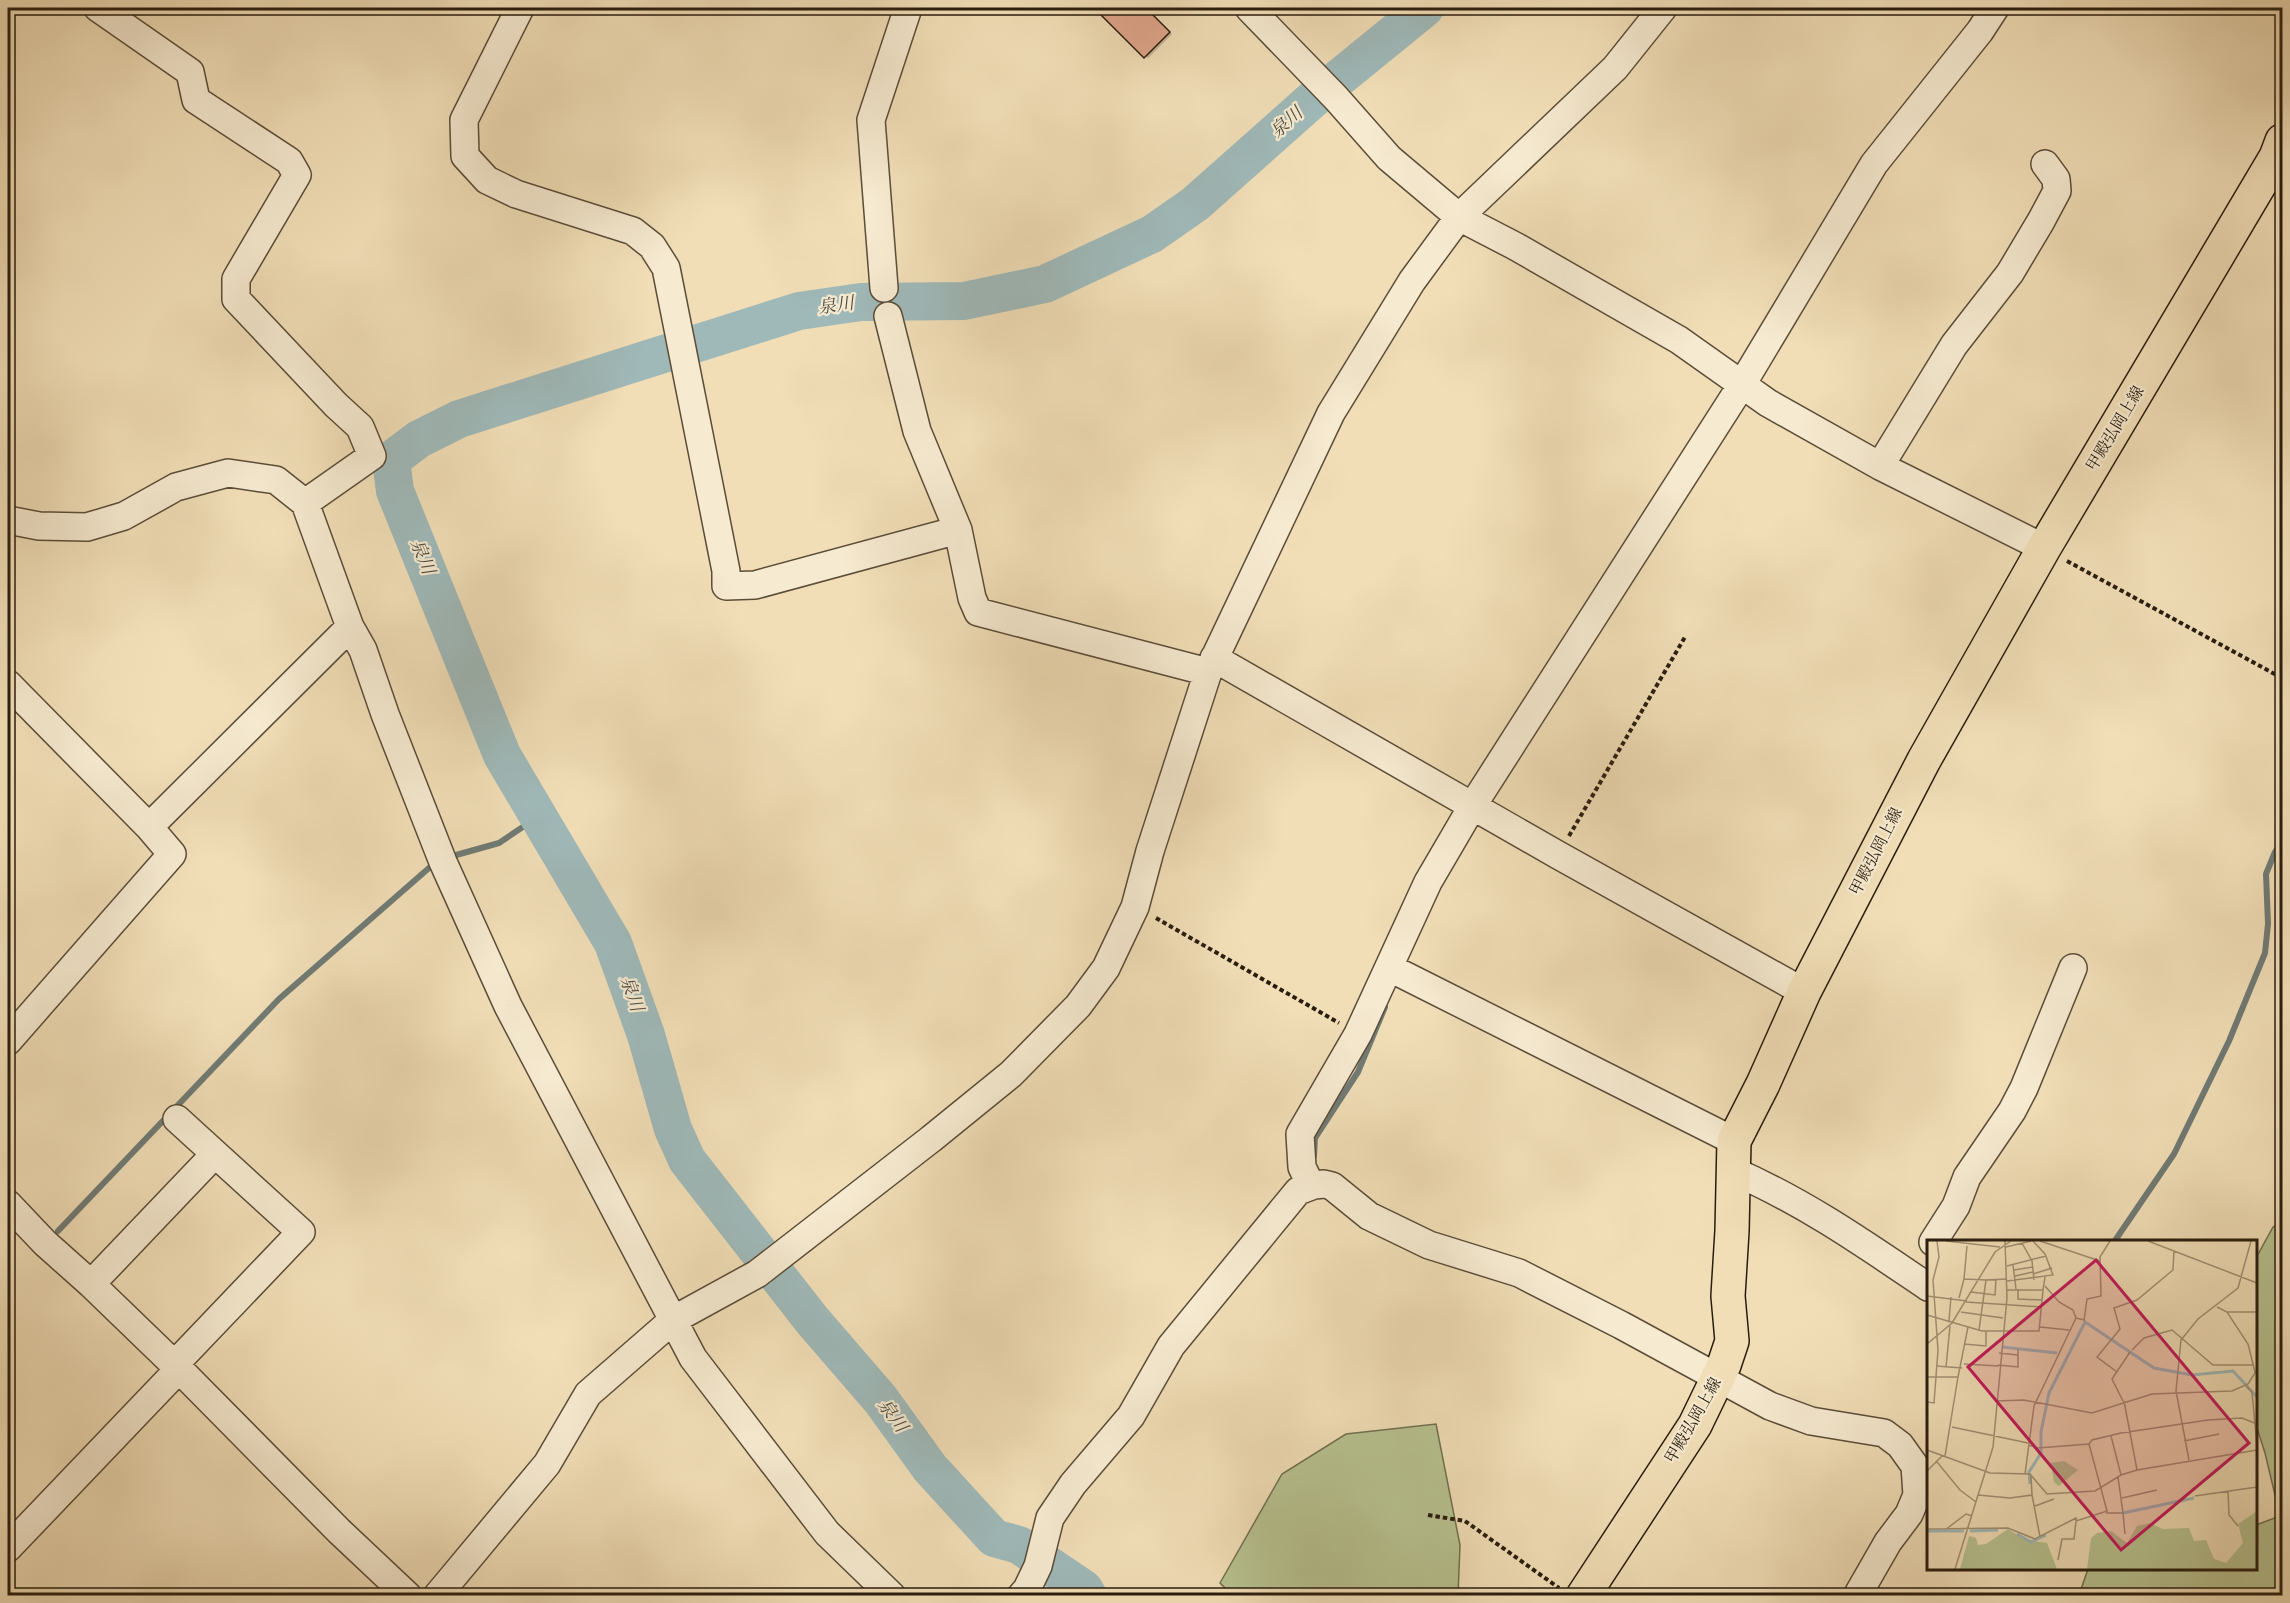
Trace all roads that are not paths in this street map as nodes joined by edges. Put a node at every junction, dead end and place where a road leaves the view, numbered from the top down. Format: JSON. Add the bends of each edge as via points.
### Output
{"nodes":[{"id":1,"x":98,"y":8,"type":"edge"},
{"id":2,"x":520,"y":8,"type":"edge"},
{"id":3,"x":908,"y":8,"type":"edge"},
{"id":4,"x":1249,"y":8,"type":"edge"},
{"id":5,"x":1663,"y":8,"type":"edge"},
{"id":6,"x":1995,"y":8,"type":"edge"},
{"id":7,"x":2283,"y":141,"type":"edge"},
{"id":8,"x":2045,"y":164,"type":"dead end"},
{"id":9,"x":1459,"y":217,"type":"junction"},
{"id":10,"x":884,"y":288,"type":"dead end"},
{"id":11,"x":888,"y":316,"type":"dead end"},
{"id":12,"x":1752,"y":393,"type":"junction"},
{"id":13,"x":1880,"y":466,"type":"junction"},
{"id":14,"x":305,"y":503,"type":"junction"},
{"id":15,"x":8,"y":520,"type":"edge"},
{"id":16,"x":957,"y":531,"type":"junction"},
{"id":17,"x":2044,"y":548,"type":"junction"},
{"id":18,"x":350,"y":627,"type":"junction"},
{"id":19,"x":1211,"y":665,"type":"junction"},
{"id":20,"x":9,"y":690,"type":"edge"},
{"id":21,"x":1482,"y":810,"type":"junction"},
{"id":22,"x":149,"y":827,"type":"junction"},
{"id":23,"x":2073,"y":968,"type":"dead end"},
{"id":24,"x":1400,"y":974,"type":"junction"},
{"id":25,"x":1804,"y":992,"type":"junction"},
{"id":26,"x":8,"y":1041,"type":"edge"},
{"id":27,"x":177,"y":1119,"type":"dead end"},
{"id":28,"x":214,"y":1155,"type":"junction"},
{"id":29,"x":1734,"y":1156,"type":"junction"},
{"id":30,"x":1316,"y":1185,"type":"junction"},
{"id":31,"x":8,"y":1204,"type":"edge"},
{"id":32,"x":1934,"y":1240,"type":"edge"},
{"id":33,"x":1927,"y":1255,"type":"edge"},
{"id":34,"x":1920,"y":1281,"type":"edge"},
{"id":35,"x":91,"y":1284,"type":"junction"},
{"id":36,"x":673,"y":1320,"type":"junction"},
{"id":37,"x":177,"y":1367,"type":"junction"},
{"id":38,"x":1715,"y":1386,"type":"junction"},
{"id":39,"x":1923,"y":1489,"type":"edge"},
{"id":40,"x":8,"y":1548,"type":"edge"},
{"id":41,"x":1572,"y":1592,"type":"edge"},
{"id":42,"x":408,"y":1596,"type":"edge"},
{"id":43,"x":436,"y":1596,"type":"edge"},
{"id":44,"x":892,"y":1596,"type":"edge"},
{"id":45,"x":1021,"y":1596,"type":"edge"},
{"id":46,"x":1857,"y":1596,"type":"edge"}],
"edges":[{"from":1,"to":14,"type":"street","via":[[190,72],[196,100],[290,160],[297,176],[236,279],[236,299],[360,427],[372,456]]},
{"from":2,"to":16,"type":"street","via":[[464,120],[465,156],[487,180],[516,194],[633,231],[652,246],[666,268],[726,586],[755,585]]},
{"from":3,"to":10,"type":"street","via":[[871,120]]},
{"from":4,"to":9,"type":"street","via":[[1389,158]]},
{"from":5,"to":9,"type":"street","via":[[1615,68]]},
{"from":6,"to":12,"type":"street","via":[[1874,164]]},
{"from":7,"to":17,"type":"main road","name":"甲殿弘岡上線"},
{"from":8,"to":13,"type":"street","via":[[2056,179],[2057,191],[2041,221],[2010,273],[1954,345]]},
{"from":9,"to":12,"type":"street","via":[[1679,340]]},
{"from":9,"to":19,"type":"street","via":[[1412,281],[1331,413]]},
{"from":11,"to":16,"type":"street","via":[[917,431]]},
{"from":12,"to":13,"type":"street"},
{"from":12,"to":21,"type":"street"},
{"from":13,"to":17,"type":"street"},
{"from":14,"to":15,"type":"street","via":[[276,480],[228,473],[176,487],[124,516],[87,527],[39,526]]},
{"from":14,"to":18,"type":"street"},
{"from":16,"to":19,"type":"street","via":[[978,612]]},
{"from":17,"to":25,"type":"main road","name":"甲殿弘岡上線","via":[[1924,760]]},
{"from":18,"to":22,"type":"street"},
{"from":18,"to":36,"type":"street","via":[[363,650],[441,858],[508,1006]]},
{"from":19,"to":21,"type":"street"},
{"from":19,"to":36,"type":"street","via":[[1150,851],[1136,907],[1106,968],[1078,1006],[1011,1074],[767,1267]]},
{"from":20,"to":22,"type":"street"},
{"from":21,"to":24,"type":"street","via":[[1428,882]]},
{"from":21,"to":25,"type":"street"},
{"from":22,"to":26,"type":"street","via":[[172,854]]},
{"from":23,"to":32,"type":"street","via":[[2024,1088],[1967,1177],[1956,1206]]},
{"from":24,"to":29,"type":"street"},
{"from":24,"to":30,"type":"street","via":[[1358,1034],[1300,1134],[1302,1167]]},
{"from":25,"to":29,"type":"main road","name":"甲殿弘岡上線"},
{"from":27,"to":28,"type":"street"},
{"from":28,"to":35,"type":"street"},
{"from":28,"to":37,"type":"street","via":[[301,1232]]},
{"from":29,"to":34,"type":"street","via":[[1760,1182],[1826,1219]]},
{"from":29,"to":38,"type":"main road","name":"甲殿弘岡上線","via":[[1728,1296],[1732,1341]]},
{"from":30,"to":38,"type":"street","via":[[1332,1185],[1369,1216],[1429,1245],[1519,1273]]},
{"from":30,"to":45,"type":"street","via":[[1298,1191],[1171,1346],[1131,1416],[1073,1484],[1050,1518],[1040,1558]]},
{"from":31,"to":35,"type":"street"},
{"from":33,"to":34,"type":"street"},
{"from":35,"to":37,"type":"street"},
{"from":36,"to":43,"type":"street","via":[[588,1394],[547,1464]]},
{"from":36,"to":44,"type":"street","via":[[693,1358],[827,1533]]},
{"from":37,"to":40,"type":"street"},
{"from":37,"to":42,"type":"street"},
{"from":38,"to":39,"type":"street","via":[[1811,1420],[1884,1433],[1900,1445],[1916,1466]]},
{"from":38,"to":41,"type":"main road","name":"甲殿弘岡上線","via":[[1695,1425]]},
{"from":39,"to":46,"type":"street"}]}
